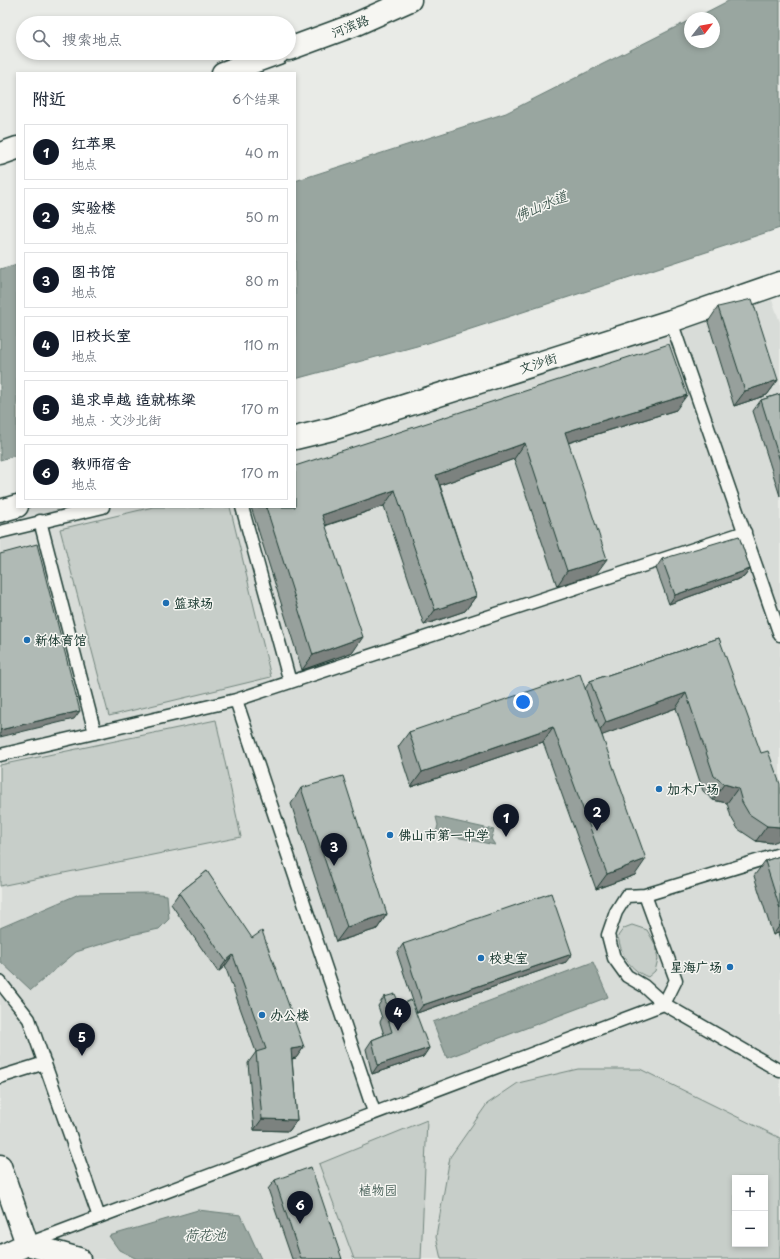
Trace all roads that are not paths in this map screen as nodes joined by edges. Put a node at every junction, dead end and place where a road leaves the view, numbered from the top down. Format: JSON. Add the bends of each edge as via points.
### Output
{"nodes":[{"id":1,"x":410,"y":0,"type":"edge"},
{"id":2,"x":296,"y":46,"type":"edge"},
{"id":3,"x":259,"y":60,"type":"edge"},
{"id":4,"x":226,"y":72,"type":"edge"},
{"id":5,"x":16,"y":148,"type":"edge"},
{"id":6,"x":0,"y":154,"type":"edge"},
{"id":7,"x":780,"y":284,"type":"edge"},
{"id":8,"x":671,"y":321,"type":"junction"},
{"id":9,"x":296,"y":438,"type":"edge"},
{"id":10,"x":16,"y":506,"type":"edge"},
{"id":11,"x":99,"y":508,"type":"edge"},
{"id":12,"x":242,"y":508,"type":"edge"},
{"id":13,"x":0,"y":511,"type":"edge"},
{"id":14,"x":40,"y":522,"type":"junction"},
{"id":15,"x":0,"y":532,"type":"edge"},
{"id":16,"x":745,"y":532,"type":"junction"},
{"id":17,"x":780,"y":635,"type":"edge"},
{"id":18,"x":290,"y":682,"type":"junction"},
{"id":19,"x":236,"y":700,"type":"junction"},
{"id":20,"x":94,"y":733,"type":"junction"},
{"id":21,"x":0,"y":755,"type":"edge"},
{"id":22,"x":780,"y":854,"type":"edge"},
{"id":23,"x":645,"y":895,"type":"junction"},
{"id":24,"x":0,"y":982,"type":"edge"},
{"id":25,"x":664,"y":1004,"type":"junction"},
{"id":26,"x":45,"y":1063,"type":"junction"},
{"id":27,"x":780,"y":1071,"type":"edge"},
{"id":28,"x":0,"y":1077,"type":"edge"},
{"id":29,"x":374,"y":1112,"type":"junction"},
{"id":30,"x":0,"y":1166,"type":"edge"},
{"id":31,"x":99,"y":1217,"type":"junction"},
{"id":32,"x":27,"y":1244,"type":"junction"},
{"id":33,"x":0,"y":1257,"type":"edge"},
{"id":34,"x":79,"y":1259,"type":"edge"}],
"edges":[{"from":1,"to":2,"type":"street","name":"河滨路","via":[[354,25]]},
{"from":3,"to":4,"type":"street"},
{"from":5,"to":6,"type":"street"},
{"from":7,"to":8,"type":"street","name":"文沙街"},
{"from":8,"to":9,"type":"street","name":"文沙街","via":[[332,429]]},
{"from":8,"to":16,"type":"lane"},
{"from":10,"to":13,"type":"street"},
{"from":11,"to":14,"type":"lane"},
{"from":12,"to":18,"type":"lane"},
{"from":14,"to":15,"type":"lane"},
{"from":14,"to":20,"type":"lane"},
{"from":16,"to":17,"type":"lane"},
{"from":16,"to":18,"type":"lane"},
{"from":18,"to":19,"type":"lane"},
{"from":19,"to":20,"type":"lane"},
{"from":19,"to":29,"type":"lane"},
{"from":20,"to":21,"type":"lane"},
{"from":22,"to":23,"type":"lane"},
{"from":23,"to":25,"type":"lane","via":[[676,980]]},
{"from":23,"to":25,"type":"lane","via":[[626,896],[616,912],[608,935],[614,958],[626,976],[644,986]]},
{"from":24,"to":26,"type":"lane","via":[[29,1019]]},
{"from":25,"to":27,"type":"lane"},
{"from":25,"to":29,"type":"lane"},
{"from":26,"to":28,"type":"lane"},
{"from":26,"to":31,"type":"lane"},
{"from":29,"to":31,"type":"lane"},
{"from":30,"to":32,"type":"street"},
{"from":31,"to":32,"type":"lane"},
{"from":32,"to":33,"type":"street"},
{"from":32,"to":34,"type":"street"}]}
